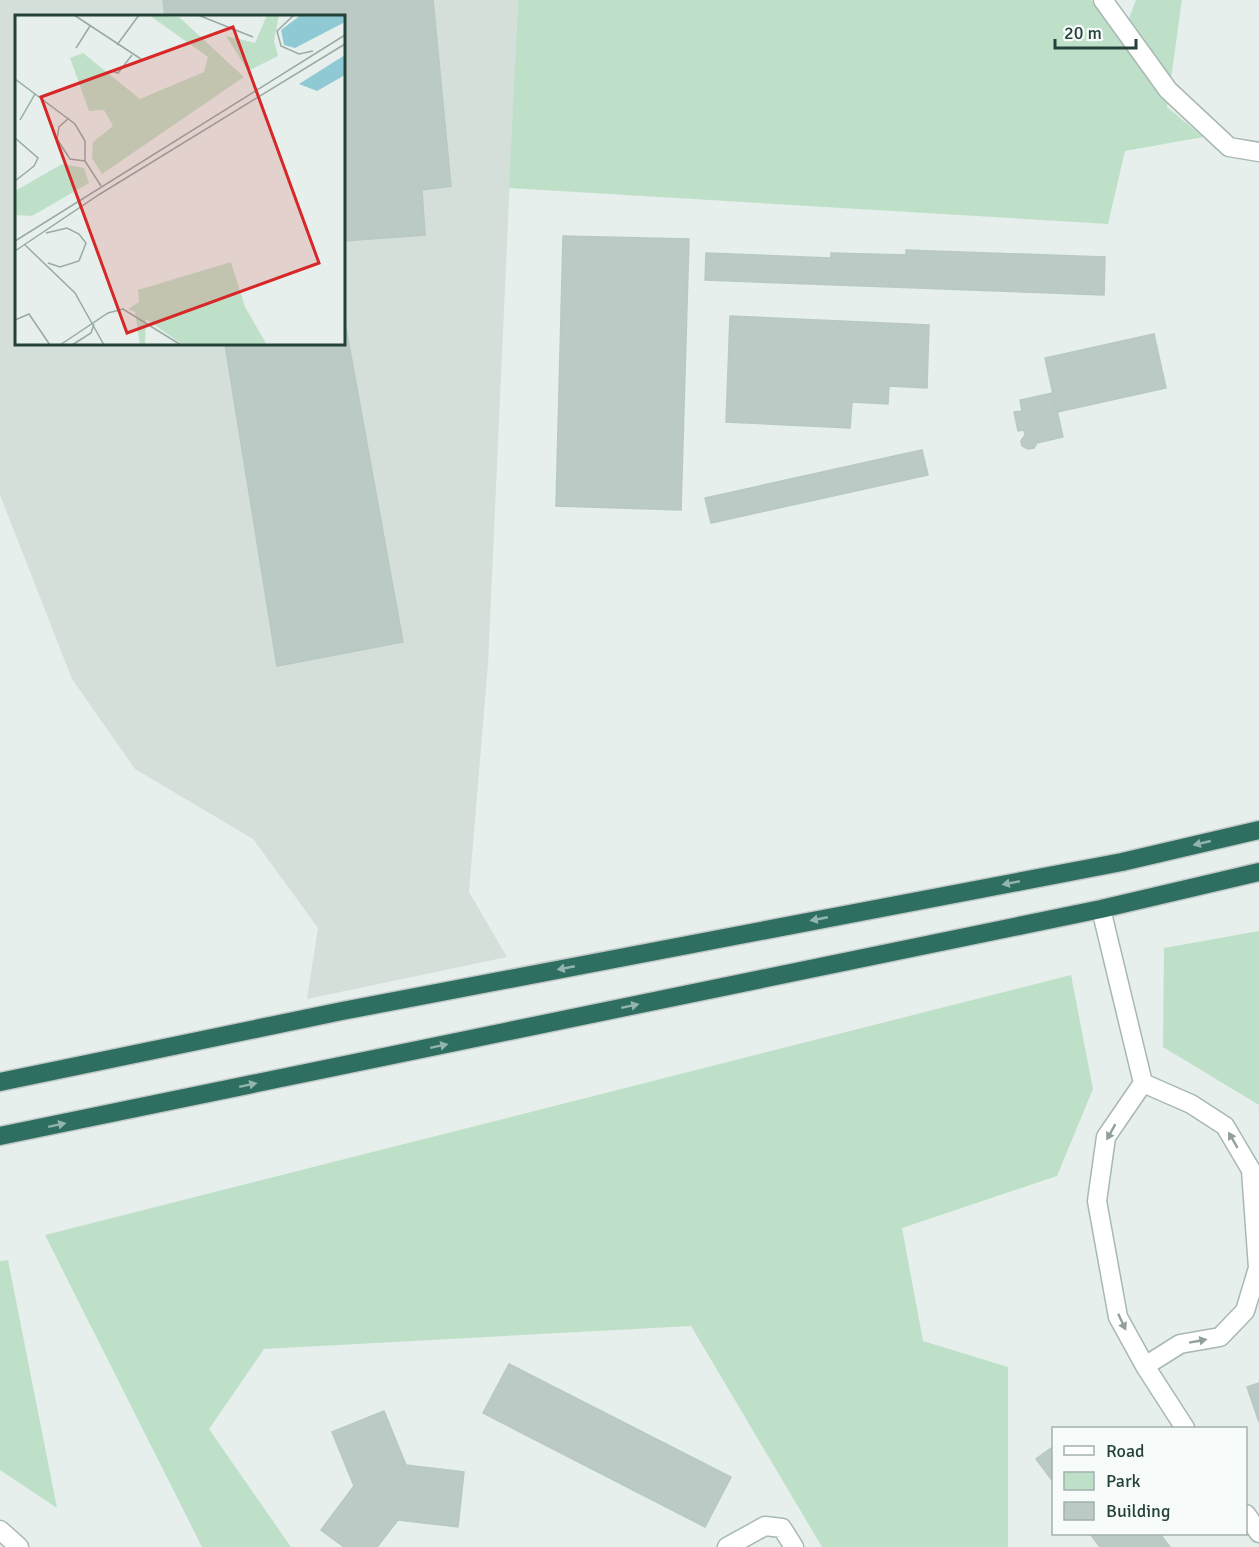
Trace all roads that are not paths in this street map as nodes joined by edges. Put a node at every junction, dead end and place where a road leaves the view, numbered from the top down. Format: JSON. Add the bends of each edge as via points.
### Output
{"nodes":[{"id":1,"x":1103,"y":0,"type":"edge"},
{"id":2,"x":1259,"y":152,"type":"edge"},
{"id":3,"x":1259,"y":830,"type":"edge"},
{"id":4,"x":1259,"y":872,"type":"edge"},
{"id":5,"x":1101,"y":909,"type":"junction"},
{"id":6,"x":0,"y":1082,"type":"edge"},
{"id":7,"x":1143,"y":1083,"type":"junction"},
{"id":8,"x":0,"y":1136,"type":"edge"},
{"id":9,"x":1145,"y":1366,"type":"junction"},
{"id":10,"x":1184,"y":1427,"type":"edge"},
{"id":11,"x":1247,"y":1517,"type":"edge"},
{"id":12,"x":0,"y":1530,"type":"edge"},
{"id":13,"x":1259,"y":1533,"type":"edge"},
{"id":14,"x":18,"y":1547,"type":"edge"},
{"id":15,"x":727,"y":1547,"type":"edge"},
{"id":16,"x":794,"y":1547,"type":"edge"}],
"edges":[{"from":1,"to":2,"type":"street","via":[[1168,90],[1229,147]]},
{"from":3,"to":6,"type":"highway","one_way":true,"via":[[1122,862],[353,1008]]},
{"from":4,"to":5,"type":"highway"},
{"from":5,"to":7,"type":"street"},
{"from":8,"to":5,"type":"highway","one_way":true},
{"from":7,"to":9,"type":"street","one_way":true,"via":[[1106,1137],[1097,1201],[1118,1317]]},
{"from":9,"to":7,"type":"street","one_way":true,"via":[[1180,1344],[1220,1337],[1245,1311],[1258,1268],[1251,1170],[1225,1126],[1191,1104]]},
{"from":9,"to":10,"type":"street"},
{"from":11,"to":13,"type":"street"},
{"from":12,"to":14,"type":"street"},
{"from":15,"to":16,"type":"street","via":[[765,1526],[782,1528]]}]}
